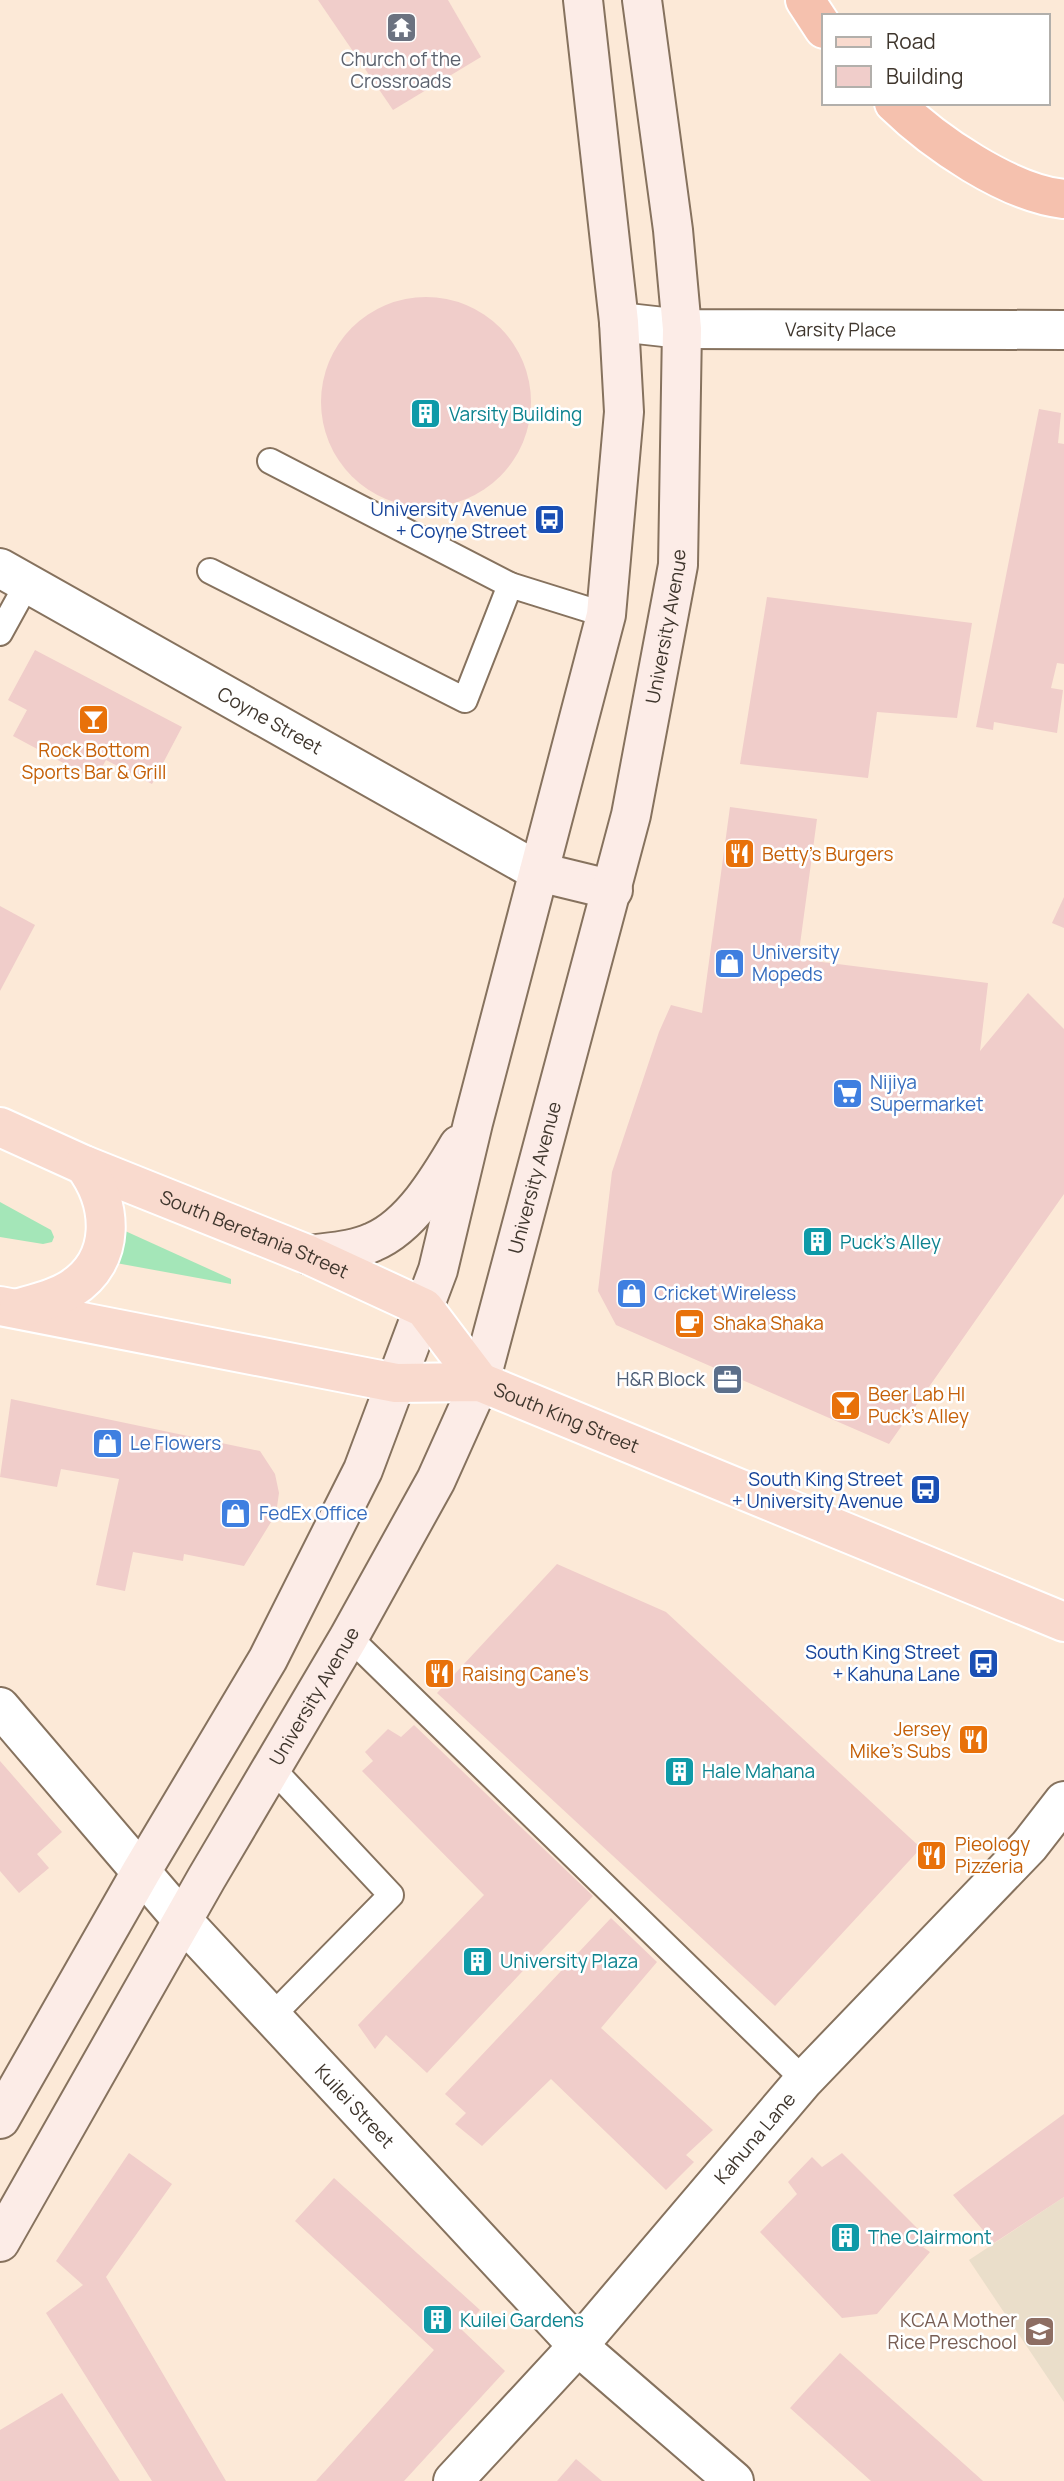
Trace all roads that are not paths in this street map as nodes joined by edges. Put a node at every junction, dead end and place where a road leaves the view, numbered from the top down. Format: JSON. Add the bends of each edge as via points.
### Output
{"nodes":[{"id":1,"x":583,"y":0,"type":"edge"},
{"id":2,"x":642,"y":0,"type":"edge"},
{"id":3,"x":805,"y":0,"type":"edge"},
{"id":4,"x":822,"y":26,"type":"edge"},
{"id":5,"x":896,"y":105,"type":"edge"},
{"id":6,"x":1064,"y":199,"type":"edge"},
{"id":7,"x":620,"y":322,"type":"junction"},
{"id":8,"x":682,"y":329,"type":"junction"},
{"id":9,"x":1064,"y":330,"type":"edge"},
{"id":10,"x":270,"y":461,"type":"dead end"},
{"id":11,"x":210,"y":571,"type":"dead end"},
{"id":12,"x":14,"y":576,"type":"edge"},
{"id":13,"x":510,"y":585,"type":"junction"},
{"id":14,"x":606,"y":615,"type":"junction"},
{"id":15,"x":0,"y":632,"type":"edge"},
{"id":16,"x":539,"y":872,"type":"junction"},
{"id":17,"x":613,"y":890,"type":"junction"},
{"id":18,"x":473,"y":1123,"type":"junction"},
{"id":19,"x":0,"y":1126,"type":"edge"},
{"id":20,"x":84,"y":1165,"type":"junction"},
{"id":21,"x":309,"y":1255,"type":"junction"},
{"id":22,"x":9,"y":1307,"type":"edge"},
{"id":23,"x":424,"y":1308,"type":"junction"},
{"id":24,"x":480,"y":1382,"type":"junction"},
{"id":25,"x":397,"y":1383,"type":"junction"},
{"id":26,"x":1064,"y":1622,"type":"edge"},
{"id":27,"x":349,"y":1637,"type":"junction"},
{"id":28,"x":0,"y":1707,"type":"edge"},
{"id":29,"x":272,"y":1768,"type":"junction"},
{"id":30,"x":1064,"y":1801,"type":"edge"},
{"id":31,"x":141,"y":1872,"type":"junction"},
{"id":32,"x":183,"y":1922,"type":"junction"},
{"id":33,"x":273,"y":2015,"type":"junction"},
{"id":34,"x":804,"y":2080,"type":"junction"},
{"id":35,"x":0,"y":2119,"type":"edge"},
{"id":36,"x":0,"y":2242,"type":"edge"},
{"id":37,"x":578,"y":2346,"type":"junction"},
{"id":38,"x":453,"y":2481,"type":"edge"},
{"id":39,"x":734,"y":2481,"type":"edge"}],
"edges":[{"from":1,"to":7,"type":"main road"},
{"from":2,"to":8,"type":"main road","name":"University Avenue"},
{"from":3,"to":4,"type":"highway"},
{"from":5,"to":6,"type":"highway","via":[[908,118],[1008,183]]},
{"from":7,"to":8,"type":"street","name":"Varsity Place"},
{"from":7,"to":14,"type":"main road","via":[[624,412]]},
{"from":8,"to":9,"type":"street","name":"Varsity Place"},
{"from":8,"to":17,"type":"main road","name":"University Avenue","via":[[678,565],[637,788]]},
{"from":10,"to":13,"type":"lane"},
{"from":11,"to":13,"type":"lane","via":[[465,700]]},
{"from":12,"to":15,"type":"lane"},
{"from":12,"to":16,"type":"street","name":"Coyne Street"},
{"from":13,"to":14,"type":"lane"},
{"from":14,"to":16,"type":"main road"},
{"from":16,"to":17,"type":"main road"},
{"from":16,"to":18,"type":"main road"},
{"from":17,"to":24,"type":"main road","name":"University Avenue"},
{"from":18,"to":21,"type":"main road","via":[[402,1222],[373,1243]]},
{"from":18,"to":23,"type":"main road","via":[[438,1270]]},
{"from":19,"to":20,"type":"main road","name":"South Beretania Street"},
{"from":20,"to":21,"type":"main road","name":"South Beretania Street"},
{"from":20,"to":22,"type":"main road","via":[[99,1188],[106,1211],[106,1236],[98,1260],[74,1287],[52,1299]]},
{"from":21,"to":23,"type":"main road","name":"South Beretania Street"},
{"from":22,"to":25,"type":"main road","name":"South King Street"},
{"from":23,"to":24,"type":"main road","name":"South Beretania Street"},
{"from":23,"to":25,"type":"main road"},
{"from":24,"to":25,"type":"main road","name":"South King Street"},
{"from":24,"to":26,"type":"main road","name":"South King Street"},
{"from":24,"to":27,"type":"main road","name":"University Avenue","via":[[436,1480]]},
{"from":25,"to":31,"type":"main road","via":[[363,1470],[268,1658]]},
{"from":27,"to":29,"type":"main road","name":"University Avenue"},
{"from":27,"to":34,"type":"lane"},
{"from":28,"to":31,"type":"street","name":"Kuilei Street"},
{"from":29,"to":32,"type":"main road","name":"University Avenue"},
{"from":29,"to":33,"type":"lane","via":[[391,1895]]},
{"from":30,"to":34,"type":"street","name":"Kahuna Lane","via":[[1029,1846]]},
{"from":31,"to":32,"type":"street","name":"Kuilei Street"},
{"from":31,"to":35,"type":"main road"},
{"from":32,"to":33,"type":"street","name":"Kuilei Street"},
{"from":32,"to":36,"type":"main road","name":"University Avenue"},
{"from":33,"to":37,"type":"street","name":"Kuilei Street"},
{"from":34,"to":37,"type":"street","name":"Kahuna Lane"},
{"from":37,"to":38,"type":"street","name":"Kahuna Lane"},
{"from":37,"to":39,"type":"street","name":"Kuilei Street"}]}
